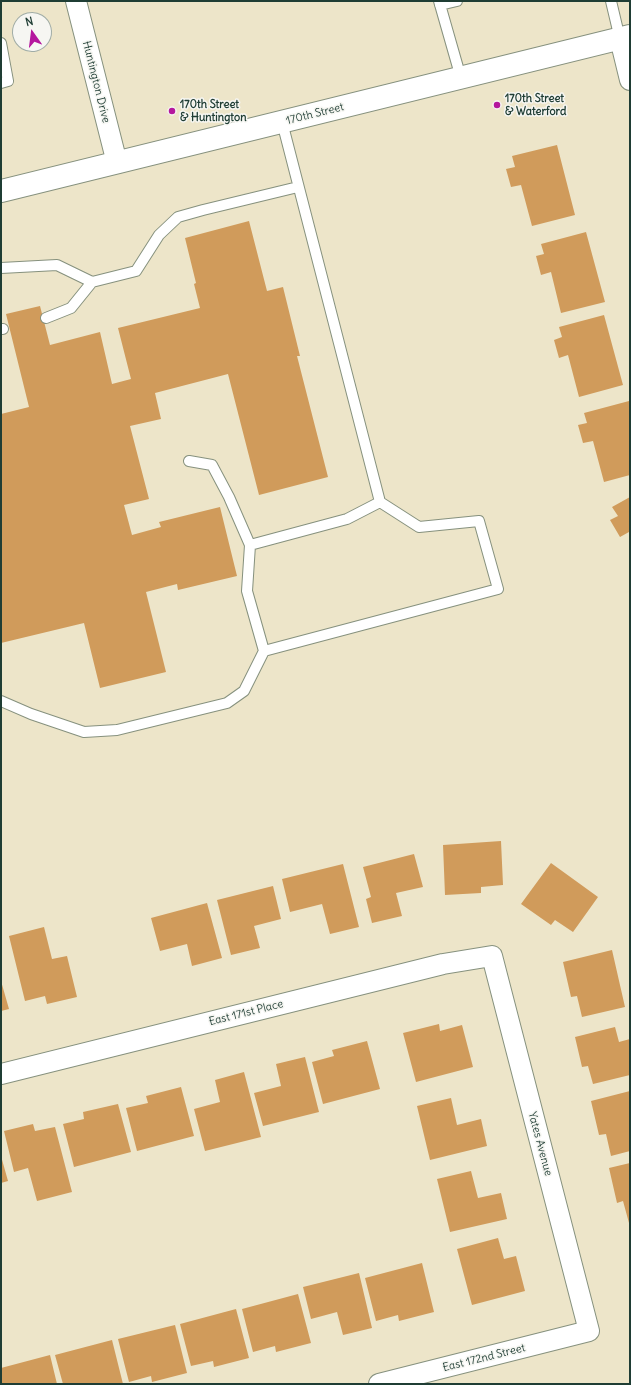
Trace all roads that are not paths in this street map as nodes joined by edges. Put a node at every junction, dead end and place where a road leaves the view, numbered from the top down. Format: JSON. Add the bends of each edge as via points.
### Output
{"nodes":[{"id":1,"x":76,"y":1,"type":"edge"},
{"id":2,"x":457,"y":1,"type":"edge"},
{"id":3,"x":611,"y":1,"type":"edge"},
{"id":4,"x":440,"y":3,"type":"edge"},
{"id":5,"x":625,"y":38,"type":"edge"},
{"id":6,"x":1,"y":42,"type":"edge"},
{"id":7,"x":461,"y":78,"type":"junction"},
{"id":8,"x":630,"y":80,"type":"edge"},
{"id":9,"x":1,"y":83,"type":"edge"},
{"id":10,"x":282,"y":122,"type":"junction"},
{"id":11,"x":117,"y":163,"type":"junction"},
{"id":12,"x":298,"y":186,"type":"junction"},
{"id":13,"x":1,"y":191,"type":"edge"},
{"id":14,"x":1,"y":267,"type":"edge"},
{"id":15,"x":92,"y":282,"type":"junction"},
{"id":16,"x":46,"y":318,"type":"dead end"},
{"id":17,"x":189,"y":462,"type":"dead end"},
{"id":18,"x":380,"y":502,"type":"junction"},
{"id":19,"x":250,"y":545,"type":"junction"},
{"id":20,"x":264,"y":651,"type":"junction"},
{"id":21,"x":1,"y":701,"type":"edge"},
{"id":22,"x":492,"y":956,"type":"joint"},
{"id":23,"x":1,"y":1074,"type":"edge"},
{"id":24,"x":589,"y":1331,"type":"joint"},
{"id":25,"x":379,"y":1384,"type":"edge"}],
"edges":[{"from":1,"to":11,"type":"street","name":"Huntington Drive"},
{"from":2,"to":4,"type":"lane"},
{"from":3,"to":5,"type":"lane"},
{"from":4,"to":7,"type":"lane"},
{"from":5,"to":7,"type":"street","name":"170th Street"},
{"from":5,"to":8,"type":"street"},
{"from":6,"to":9,"type":"lane","via":[[8,81]]},
{"from":7,"to":10,"type":"street","name":"170th Street"},
{"from":10,"to":11,"type":"street","name":"170th Street"},
{"from":10,"to":12,"type":"lane"},
{"from":11,"to":13,"type":"street","name":"170th Street"},
{"from":12,"to":15,"type":"lane","via":[[178,217],[159,235],[136,271]]},
{"from":12,"to":18,"type":"lane"},
{"from":14,"to":15,"type":"lane","via":[[57,265]]},
{"from":15,"to":16,"type":"lane","via":[[71,308]]},
{"from":17,"to":19,"type":"lane","via":[[212,465]]},
{"from":18,"to":19,"type":"lane","via":[[348,519]]},
{"from":18,"to":20,"type":"lane","via":[[419,527],[479,521],[498,589]]},
{"from":19,"to":20,"type":"lane","via":[[247,591]]},
{"from":20,"to":21,"type":"lane","via":[[244,691],[228,702],[117,730],[84,732]]},
{"from":22,"to":23,"type":"street","name":"East 171st Place","via":[[443,964]]},
{"from":22,"to":24,"type":"street","name":"Yates Avenue"},
{"from":24,"to":25,"type":"street","name":"East 172nd Street"}]}
